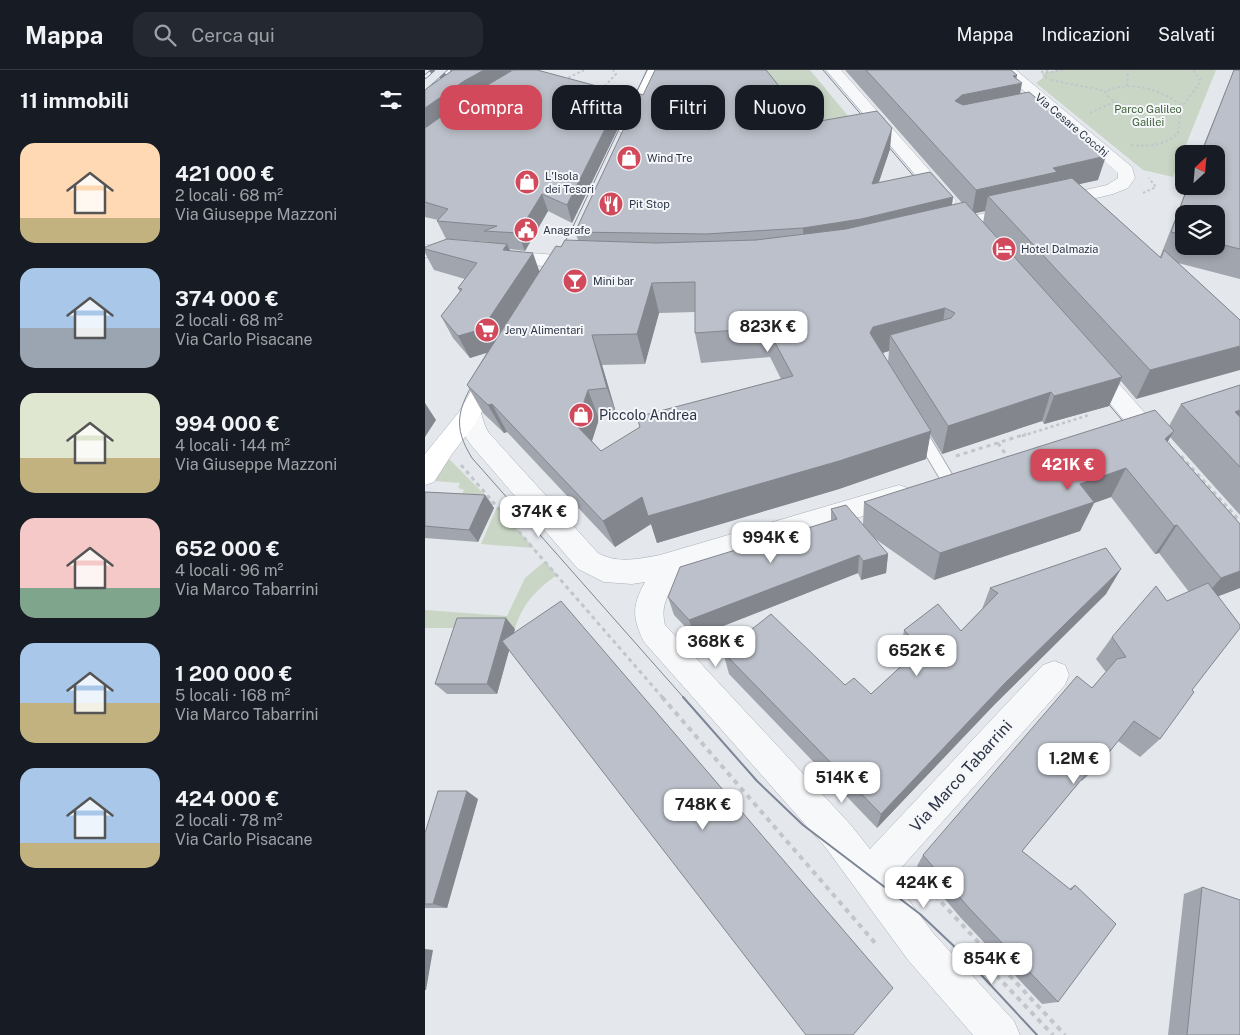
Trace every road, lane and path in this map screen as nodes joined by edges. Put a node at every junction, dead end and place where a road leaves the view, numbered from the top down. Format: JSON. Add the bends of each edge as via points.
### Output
{"nodes":[{"id":1,"x":584,"y":70,"type":"edge"},
{"id":2,"x":613,"y":70,"type":"edge"},
{"id":3,"x":655,"y":70,"type":"edge"},
{"id":4,"x":833,"y":70,"type":"edge"},
{"id":5,"x":1007,"y":70,"type":"edge"},
{"id":6,"x":1064,"y":70,"type":"edge"},
{"id":7,"x":1128,"y":70,"type":"edge"},
{"id":8,"x":1193,"y":70,"type":"edge"},
{"id":9,"x":1039,"y":77,"type":"dead end"},
{"id":10,"x":1046,"y":78,"type":"junction"},
{"id":11,"x":1043,"y":82,"type":"dead end"},
{"id":12,"x":559,"y":83,"type":"edge"},
{"id":13,"x":606,"y":85,"type":"edge"},
{"id":14,"x":1127,"y":86,"type":"junction"},
{"id":15,"x":1106,"y":91,"type":"junction"},
{"id":16,"x":1182,"y":107,"type":"junction"},
{"id":17,"x":1129,"y":145,"type":"dead end"},
{"id":18,"x":619,"y":146,"type":"edge"},
{"id":19,"x":1147,"y":177,"type":"dead end"},
{"id":20,"x":1138,"y":194,"type":"dead end"},
{"id":21,"x":966,"y":222,"type":"junction"},
{"id":22,"x":931,"y":231,"type":"edge"},
{"id":23,"x":982,"y":241,"type":"edge"},
{"id":24,"x":425,"y":251,"type":"edge"},
{"id":25,"x":600,"y":263,"type":"edge"},
{"id":26,"x":1074,"y":346,"type":"edge"},
{"id":27,"x":507,"y":349,"type":"edge"},
{"id":28,"x":470,"y":413,"type":"junction"},
{"id":29,"x":912,"y":420,"type":"edge"},
{"id":30,"x":1139,"y":422,"type":"junction"},
{"id":31,"x":1111,"y":430,"type":"edge"},
{"id":32,"x":1004,"y":452,"type":"dead end"},
{"id":33,"x":455,"y":458,"type":"dead end"},
{"id":34,"x":1173,"y":461,"type":"edge"},
{"id":35,"x":425,"y":475,"type":"edge"},
{"id":36,"x":949,"y":480,"type":"junction"},
{"id":37,"x":675,"y":564,"type":"junction"},
{"id":38,"x":1054,"y":675,"type":"dead end"},
{"id":39,"x":910,"y":868,"type":"dead end"},
{"id":40,"x":868,"y":877,"type":"junction"},
{"id":41,"x":878,"y":947,"type":"dead end"},
{"id":42,"x":1001,"y":967,"type":"junction"},
{"id":43,"x":1000,"y":1035,"type":"edge"},
{"id":44,"x":1053,"y":1035,"type":"edge"},
{"id":45,"x":1065,"y":1035,"type":"edge"}],
"edges":[{"from":1,"to":12,"type":"path"},
{"from":2,"to":13,"type":"path","via":[[616,74]]},
{"from":3,"to":18,"type":"street"},
{"from":4,"to":21,"type":"street"},
{"from":5,"to":21,"type":"street","name":"Via Cesare Cocchi","via":[[1043,106],[1125,171],[1127,178],[1113,189]]},
{"from":6,"to":10,"type":"path","via":[[1047,73]]},
{"from":7,"to":14,"type":"path"},
{"from":8,"to":16,"type":"path","via":[[1200,84]]},
{"from":9,"to":10,"type":"path"},
{"from":10,"to":11,"type":"path"},
{"from":10,"to":15,"type":"path"},
{"from":14,"to":15,"type":"path","via":[[1115,86]]},
{"from":14,"to":16,"type":"path","via":[[1169,96]]},
{"from":15,"to":16,"type":"path","via":[[1105,95],[1110,100],[1129,106],[1165,111]]},
{"from":16,"to":17,"type":"path","via":[[1179,134],[1174,138],[1154,145]]},
{"from":19,"to":20,"type":"path","via":[[1156,186],[1154,190]]},
{"from":21,"to":22,"type":"street"},
{"from":21,"to":23,"type":"street"},
{"from":24,"to":25,"type":"street"},
{"from":26,"to":30,"type":"street"},
{"from":27,"to":28,"type":"street"},
{"from":28,"to":35,"type":"street"},
{"from":28,"to":37,"type":"street","via":[[471,426],[481,439],[588,561],[604,570],[627,572]]},
{"from":29,"to":36,"type":"lane"},
{"from":30,"to":31,"type":"street"},
{"from":30,"to":34,"type":"street"},
{"from":32,"to":36,"type":"street"},
{"from":33,"to":41,"type":"path"},
{"from":36,"to":37,"type":"street"},
{"from":37,"to":40,"type":"street","via":[[651,594],[649,617],[654,634],[819,815]]},
{"from":38,"to":40,"type":"street","name":"Via Marco Tabarrini"},
{"from":39,"to":42,"type":"path"},
{"from":40,"to":43,"type":"street","via":[[921,947]]},
{"from":42,"to":44,"type":"path","via":[[996,975]]},
{"from":42,"to":45,"type":"path"}]}
